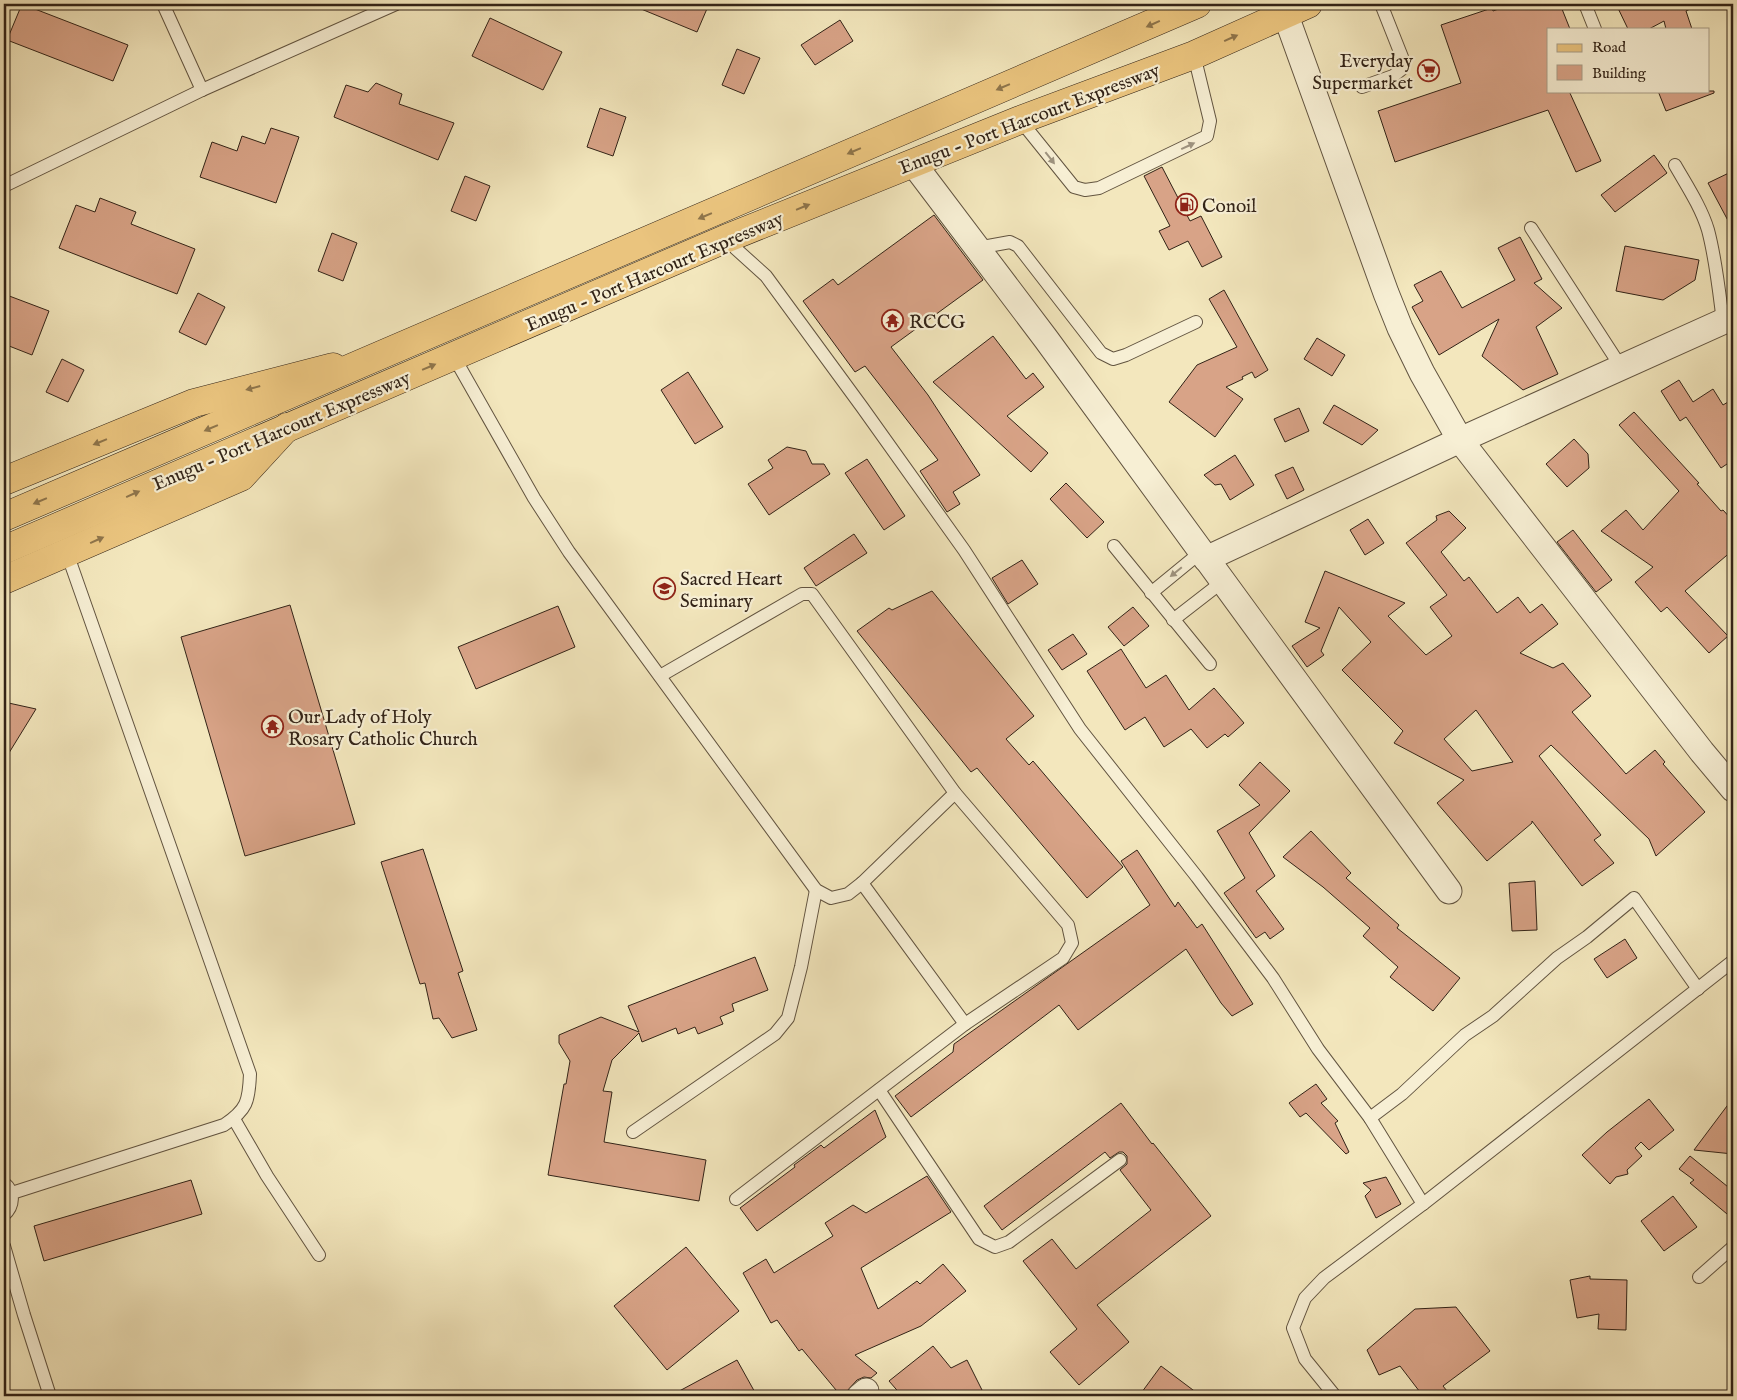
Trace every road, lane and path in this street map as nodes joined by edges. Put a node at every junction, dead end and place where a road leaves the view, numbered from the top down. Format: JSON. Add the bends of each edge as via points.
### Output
{"nodes":[{"id":1,"x":163,"y":4,"type":"edge"},
{"id":2,"x":396,"y":4,"type":"edge"},
{"id":3,"x":1197,"y":4,"type":"edge"},
{"id":4,"x":1382,"y":4,"type":"edge"},
{"id":5,"x":1585,"y":4,"type":"edge"},
{"id":6,"x":1292,"y":7,"type":"edge"},
{"id":7,"x":1594,"y":28,"type":"edge"},
{"id":8,"x":1194,"y":55,"type":"junction"},
{"id":9,"x":1362,"y":87,"type":"dead end"},
{"id":10,"x":202,"y":90,"type":"junction"},
{"id":11,"x":1020,"y":120,"type":"junction"},
{"id":12,"x":913,"y":163,"type":"junction"},
{"id":13,"x":1675,"y":164,"type":"dead end"},
{"id":14,"x":4,"y":186,"type":"edge"},
{"id":15,"x":1531,"y":228,"type":"dead end"},
{"id":16,"x":725,"y":239,"type":"junction"},
{"id":17,"x":977,"y":248,"type":"junction"},
{"id":18,"x":1728,"y":320,"type":"edge"},
{"id":19,"x":1196,"y":322,"type":"dead end"},
{"id":20,"x":385,"y":353,"type":"junction"},
{"id":21,"x":454,"y":357,"type":"junction"},
{"id":22,"x":1621,"y":367,"type":"junction"},
{"id":23,"x":287,"y":427,"type":"junction"},
{"id":24,"x":1460,"y":440,"type":"junction"},
{"id":25,"x":4,"y":482,"type":"edge"},
{"id":26,"x":4,"y":517,"type":"edge"},
{"id":27,"x":1114,"y":546,"type":"dead end"},
{"id":28,"x":4,"y":550,"type":"edge"},
{"id":29,"x":67,"y":552,"type":"junction"},
{"id":30,"x":1203,"y":556,"type":"junction"},
{"id":31,"x":4,"y":580,"type":"edge"},
{"id":32,"x":1222,"y":582,"type":"junction"},
{"id":33,"x":1151,"y":592,"type":"junction"},
{"id":34,"x":1173,"y":620,"type":"junction"},
{"id":35,"x":1210,"y":664,"type":"dead end"},
{"id":36,"x":660,"y":676,"type":"junction"},
{"id":37,"x":1733,"y":789,"type":"edge"},
{"id":38,"x":955,"y":793,"type":"junction"},
{"id":39,"x":862,"y":883,"type":"junction"},
{"id":40,"x":816,"y":890,"type":"junction"},
{"id":41,"x":1449,"y":891,"type":"dead end"},
{"id":42,"x":1733,"y":961,"type":"edge"},
{"id":43,"x":1698,"y":990,"type":"junction"},
{"id":44,"x":965,"y":1024,"type":"junction"},
{"id":45,"x":880,"y":1090,"type":"junction"},
{"id":46,"x":1370,"y":1118,"type":"junction"},
{"id":47,"x":234,"y":1119,"type":"junction"},
{"id":48,"x":633,"y":1132,"type":"dead end"},
{"id":49,"x":1120,"y":1160,"type":"dead end"},
{"id":50,"x":8,"y":1188,"type":"edge"},
{"id":51,"x":736,"y":1199,"type":"dead end"},
{"id":52,"x":1423,"y":1204,"type":"junction"},
{"id":53,"x":4,"y":1216,"type":"edge"},
{"id":54,"x":4,"y":1246,"type":"edge"},
{"id":55,"x":1733,"y":1247,"type":"edge"},
{"id":56,"x":319,"y":1255,"type":"dead end"},
{"id":57,"x":1699,"y":1277,"type":"dead end"},
{"id":58,"x":50,"y":1396,"type":"edge"},
{"id":59,"x":1335,"y":1396,"type":"edge"}],
"edges":[{"from":1,"to":10,"type":"lane"},
{"from":2,"to":10,"type":"lane"},
{"from":3,"to":20,"type":"main road","name":"Enugu - Port Harcourt Expressway","one_way":true},
{"from":4,"to":9,"type":"lane","via":[[1402,58],[1402,69],[1393,76]]},
{"from":5,"to":7,"type":"lane"},
{"from":8,"to":6,"type":"main road","name":"Enugu - Port Harcourt Expressway","one_way":true},
{"from":6,"to":24,"type":"street","via":[[1386,293],[1422,373]]},
{"from":8,"to":11,"type":"main road","name":"Enugu - Port Harcourt Expressway"},
{"from":11,"to":8,"type":"lane","one_way":true,"via":[[1074,187],[1085,190],[1099,188],[1207,136],[1210,121]]},
{"from":10,"to":14,"type":"lane"},
{"from":11,"to":12,"type":"main road","name":"Enugu - Port Harcourt Expressway"},
{"from":16,"to":12,"type":"main road","name":"Enugu - Port Harcourt Expressway","one_way":true},
{"from":12,"to":17,"type":"street"},
{"from":13,"to":18,"type":"lane","via":[[1707,229]]},
{"from":15,"to":22,"type":"lane"},
{"from":16,"to":21,"type":"main road","name":"Enugu - Port Harcourt Expressway"},
{"from":16,"to":46,"type":"lane","via":[[766,276],[857,399],[964,550],[1080,728],[1273,978],[1318,1049]]},
{"from":17,"to":19,"type":"lane","via":[[1010,242],[1018,246],[1101,353],[1113,359]]},
{"from":17,"to":30,"type":"street"},
{"from":18,"to":22,"type":"street"},
{"from":20,"to":25,"type":"main road","one_way":true,"via":[[194,403]]},
{"from":20,"to":26,"type":"main road","name":"Enugu - Port Harcourt Expressway","one_way":true},
{"from":23,"to":21,"type":"main road","name":"Enugu - Port Harcourt Expressway","one_way":true},
{"from":21,"to":36,"type":"lane","via":[[534,498],[569,552]]},
{"from":22,"to":24,"type":"street"},
{"from":28,"to":23,"type":"main road","name":"Enugu - Port Harcourt Expressway","one_way":true},
{"from":29,"to":23,"type":"main road","one_way":true,"via":[[241,476]]},
{"from":24,"to":30,"type":"street"},
{"from":24,"to":37,"type":"street"},
{"from":27,"to":33,"type":"lane"},
{"from":29,"to":31,"type":"main road"},
{"from":29,"to":47,"type":"lane","via":[[250,1074],[250,1093],[240,1115]]},
{"from":30,"to":32,"type":"street"},
{"from":30,"to":33,"type":"lane","one_way":true},
{"from":32,"to":34,"type":"lane"},
{"from":32,"to":41,"type":"street"},
{"from":33,"to":34,"type":"lane"},
{"from":34,"to":35,"type":"lane"},
{"from":36,"to":38,"type":"lane","via":[[802,594],[812,594]]},
{"from":36,"to":40,"type":"lane"},
{"from":38,"to":39,"type":"lane"},
{"from":38,"to":44,"type":"lane","via":[[1068,925],[1072,943],[1063,958]]},
{"from":39,"to":40,"type":"lane","via":[[848,894],[832,898]]},
{"from":39,"to":44,"type":"lane"},
{"from":40,"to":48,"type":"lane","via":[[788,1018],[775,1034]]},
{"from":42,"to":43,"type":"lane"},
{"from":43,"to":46,"type":"lane","via":[[1634,898],[1557,958],[1493,1016],[1464,1035],[1402,1094]]},
{"from":43,"to":52,"type":"lane"},
{"from":44,"to":45,"type":"lane"},
{"from":45,"to":49,"type":"lane","via":[[979,1239],[995,1247],[1009,1242]]},
{"from":45,"to":51,"type":"lane"},
{"from":46,"to":52,"type":"lane"},
{"from":47,"to":50,"type":"lane","via":[[224,1125]]},
{"from":47,"to":56,"type":"lane"},
{"from":50,"to":53,"type":"lane","via":[[11,1206]]},
{"from":52,"to":59,"type":"lane","via":[[1324,1278],[1305,1298],[1293,1328],[1305,1359]]},
{"from":54,"to":58,"type":"lane"},
{"from":55,"to":57,"type":"lane"}]}
